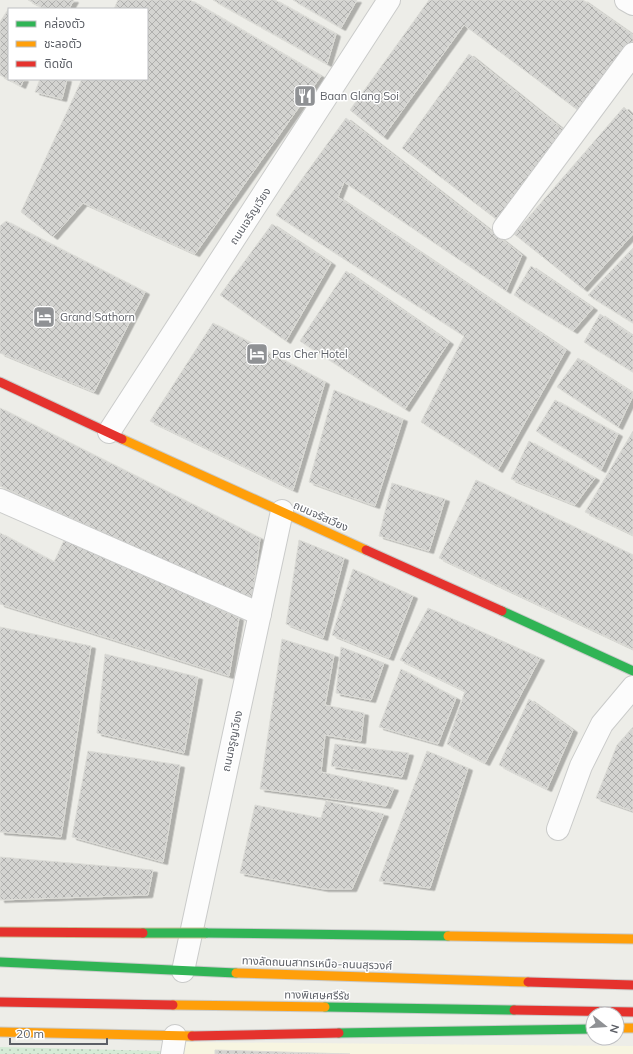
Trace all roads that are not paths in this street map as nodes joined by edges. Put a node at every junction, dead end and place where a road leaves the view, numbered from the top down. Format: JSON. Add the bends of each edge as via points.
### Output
{"nodes":[{"id":1,"x":389,"y":0,"type":"edge"},
{"id":2,"x":626,"y":0,"type":"edge"},
{"id":3,"x":633,"y":4,"type":"edge"},
{"id":4,"x":633,"y":54,"type":"edge"},
{"id":5,"x":504,"y":228,"type":"dead end"},
{"id":6,"x":0,"y":382,"type":"edge"},
{"id":7,"x":109,"y":432,"type":"junction"},
{"id":8,"x":0,"y":500,"type":"edge"},
{"id":9,"x":282,"y":511,"type":"junction"},
{"id":10,"x":260,"y":614,"type":"junction"},
{"id":11,"x":633,"y":671,"type":"edge"},
{"id":12,"x":633,"y":687,"type":"edge"},
{"id":13,"x":558,"y":829,"type":"dead end"},
{"id":14,"x":0,"y":932,"type":"edge"},
{"id":15,"x":633,"y":939,"type":"edge"},
{"id":16,"x":4,"y":963,"type":"edge"},
{"id":17,"x":183,"y":971,"type":"junction"},
{"id":18,"x":0,"y":972,"type":"edge"},
{"id":19,"x":633,"y":985,"type":"edge"},
{"id":20,"x":0,"y":1002,"type":"edge"},
{"id":21,"x":633,"y":1012,"type":"edge"},
{"id":22,"x":0,"y":1023,"type":"edge"},
{"id":23,"x":585,"y":1029,"type":"edge"},
{"id":24,"x":3,"y":1032,"type":"edge"},
{"id":25,"x":174,"y":1045,"type":"edge"}],
"edges":[{"from":1,"to":7,"type":"street","name":"ถนนเจริญเวียง"},
{"from":2,"to":3,"type":"street"},
{"from":4,"to":5,"type":"street"},
{"from":6,"to":7,"type":"main road","name":"ถนนจรัสเวียง"},
{"from":7,"to":9,"type":"main road","name":"ถนนจรัสเวียง"},
{"from":8,"to":10,"type":"street"},
{"from":9,"to":10,"type":"street","name":"ถนนจรูญเวียง"},
{"from":9,"to":11,"type":"main road","name":"ถนนจรัสเวียง"},
{"from":10,"to":17,"type":"street","name":"ถนนจรูญเวียง"},
{"from":12,"to":13,"type":"street","via":[[602,724],[581,766]]},
{"from":14,"to":15,"type":"main road","bridge":true},
{"from":16,"to":17,"type":"main road","name":"ทางลัดถนนสาทรเหนือ-ถนนสุรวงศ์"},
{"from":16,"to":18,"type":"main road"},
{"from":17,"to":19,"type":"main road","name":"ทางลัดถนนสาทรเหนือ-ถนนสุรวงศ์"},
{"from":20,"to":21,"type":"main road","name":"ทางพิเศษศรีรัช"},
{"from":22,"to":24,"type":"main road"},
{"from":23,"to":25,"type":"main road"},
{"from":24,"to":25,"type":"main road"}]}
